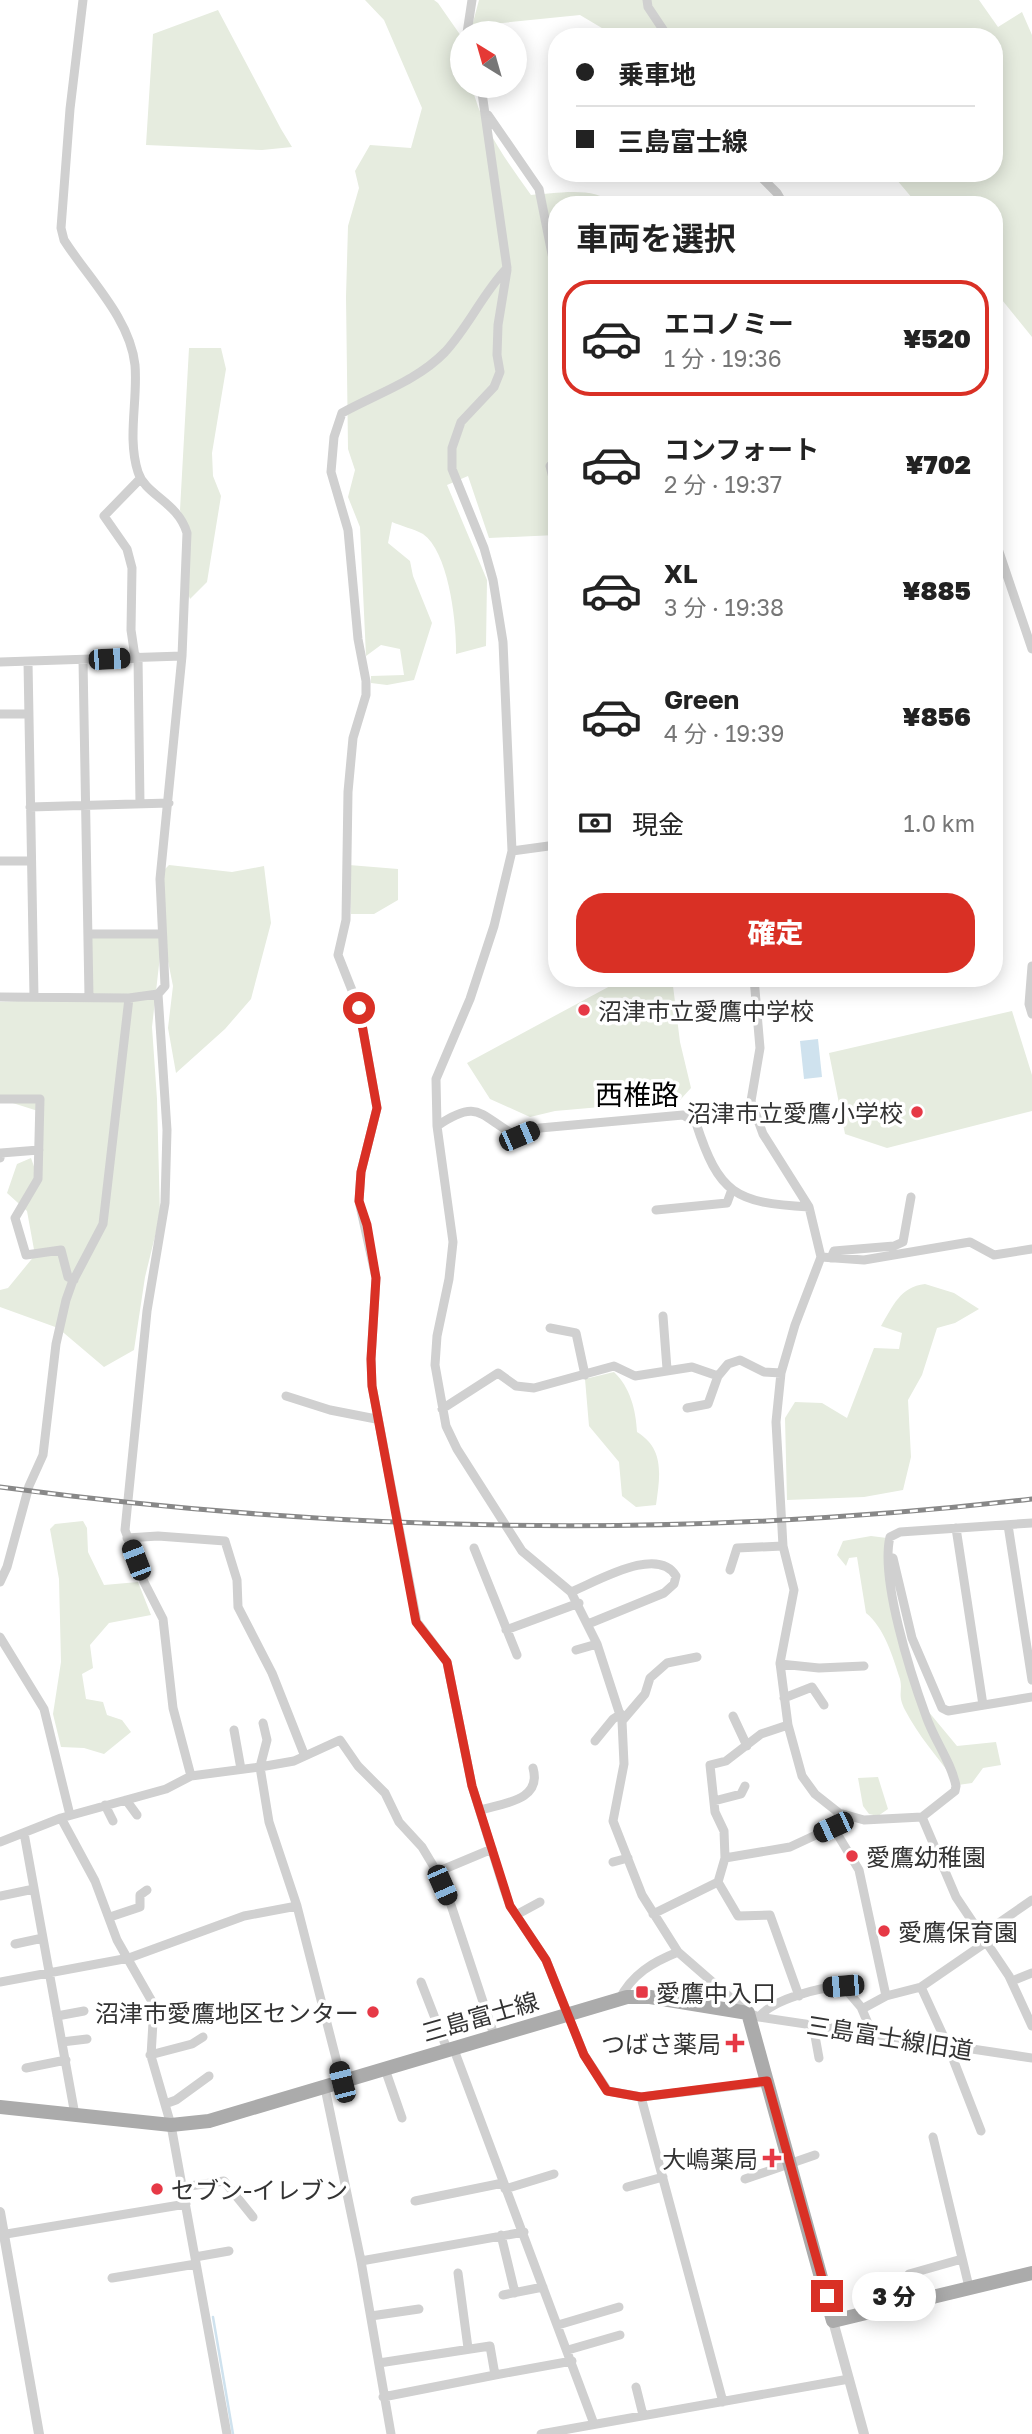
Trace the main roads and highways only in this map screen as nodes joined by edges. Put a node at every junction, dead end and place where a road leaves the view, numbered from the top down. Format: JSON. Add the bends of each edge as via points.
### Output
{"nodes":[{"id":1,"x":0,"y":2107,"type":"edge"},
{"id":2,"x":1032,"y":2273,"type":"edge"}],
"edges":[{"from":1,"to":2,"type":"main road","name":"三島富士線","via":[[171,2125],[209,2122],[494,2035],[620,2000],[650,1997],[754,2015],[767,2081],[833,2321]]}]}
